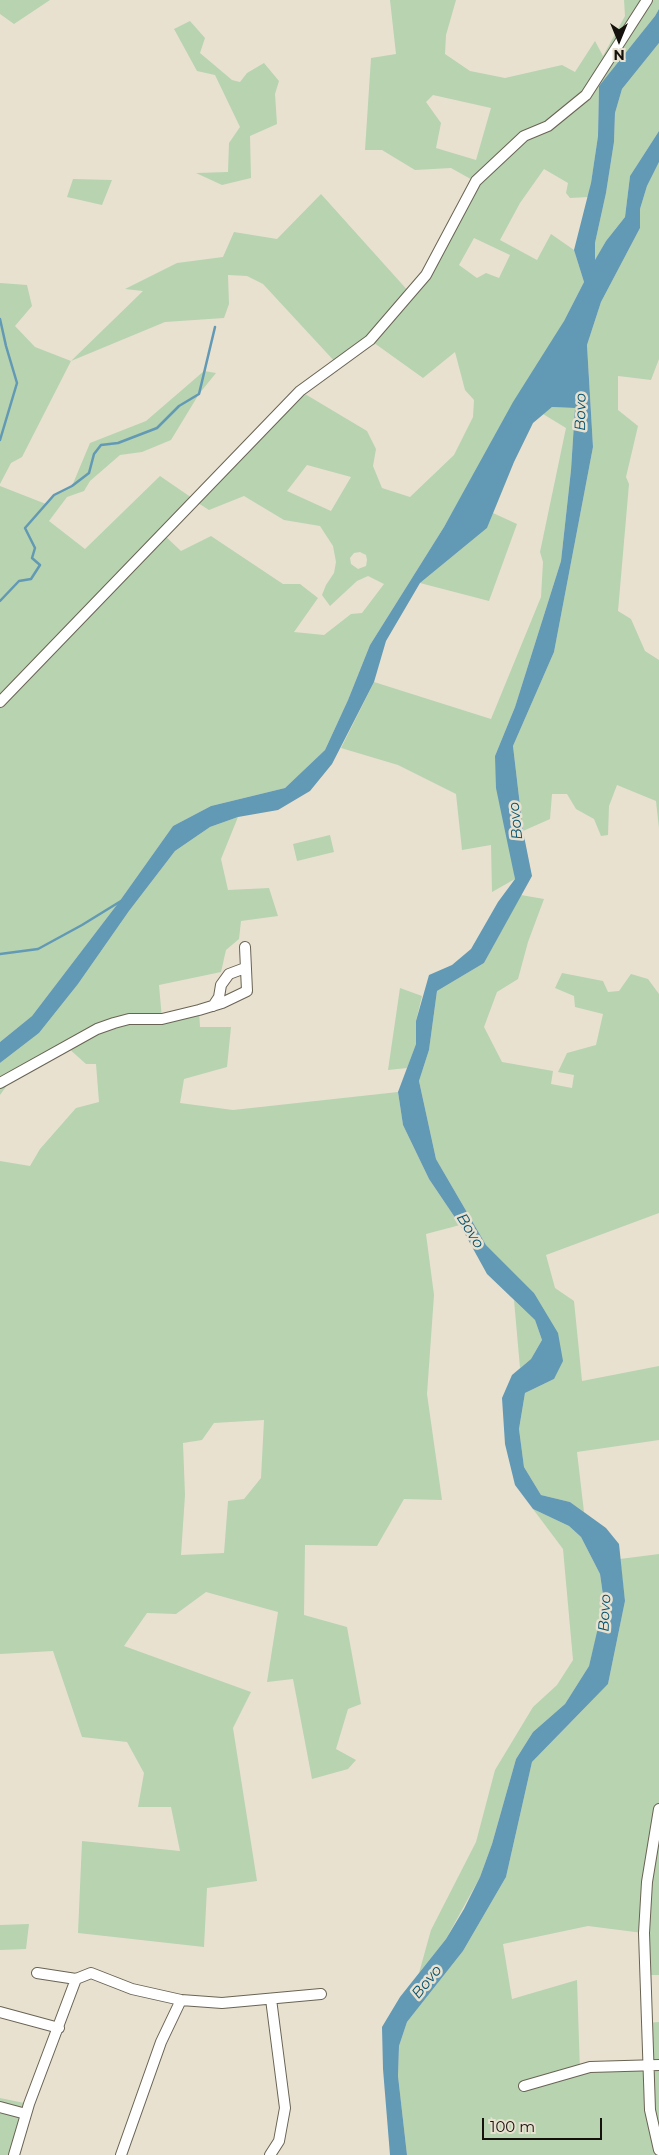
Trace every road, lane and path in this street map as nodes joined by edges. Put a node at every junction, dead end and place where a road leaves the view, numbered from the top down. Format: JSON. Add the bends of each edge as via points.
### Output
{"nodes":[{"id":1,"x":647,"y":0,"type":"edge"},
{"id":2,"x":0,"y":702,"type":"edge"},
{"id":3,"x":246,"y":947,"type":"dead end"},
{"id":4,"x":246,"y":968,"type":"junction"},
{"id":5,"x":213,"y":1006,"type":"junction"},
{"id":6,"x":0,"y":1083,"type":"edge"},
{"id":7,"x":659,"y":1809,"type":"edge"},
{"id":8,"x":37,"y":1972,"type":"dead end"},
{"id":9,"x":76,"y":1979,"type":"junction"},
{"id":10,"x":321,"y":1994,"type":"dead end"},
{"id":11,"x":182,"y":2000,"type":"junction"},
{"id":12,"x":271,"y":2000,"type":"junction"},
{"id":13,"x":0,"y":2012,"type":"edge"},
{"id":14,"x":59,"y":2028,"type":"junction"},
{"id":15,"x":654,"y":2065,"type":"edge"},
{"id":16,"x":524,"y":2086,"type":"dead end"},
{"id":17,"x":0,"y":2107,"type":"edge"},
{"id":18,"x":26,"y":2114,"type":"junction"},
{"id":19,"x":659,"y":2150,"type":"edge"},
{"id":20,"x":14,"y":2155,"type":"edge"},
{"id":21,"x":121,"y":2155,"type":"edge"},
{"id":22,"x":270,"y":2155,"type":"edge"}],
"edges":[{"from":1,"to":2,"type":"street","via":[[586,95],[548,126],[524,136],[476,182],[426,275],[370,340],[300,391]]},
{"from":3,"to":4,"type":"street"},
{"from":4,"to":5,"type":"street","via":[[229,974]]},
{"from":4,"to":5,"type":"street","via":[[247,991]]},
{"from":5,"to":6,"type":"street","via":[[162,1019],[114,1022]]},
{"from":7,"to":15,"type":"street","via":[[647,1882],[644,1933]]},
{"from":8,"to":9,"type":"street"},
{"from":9,"to":11,"type":"street","via":[[91,1973],[132,1989]]},
{"from":9,"to":14,"type":"street"},
{"from":10,"to":12,"type":"street"},
{"from":11,"to":12,"type":"street","via":[[222,2003]]},
{"from":11,"to":21,"type":"street","via":[[161,2042]]},
{"from":12,"to":22,"type":"street","via":[[285,2108],[279,2141]]},
{"from":13,"to":14,"type":"street"},
{"from":14,"to":18,"type":"street"},
{"from":15,"to":16,"type":"street","via":[[590,2067]]},
{"from":15,"to":19,"type":"street","via":[[650,2110]]},
{"from":17,"to":18,"type":"street"},
{"from":18,"to":20,"type":"street"}]}
